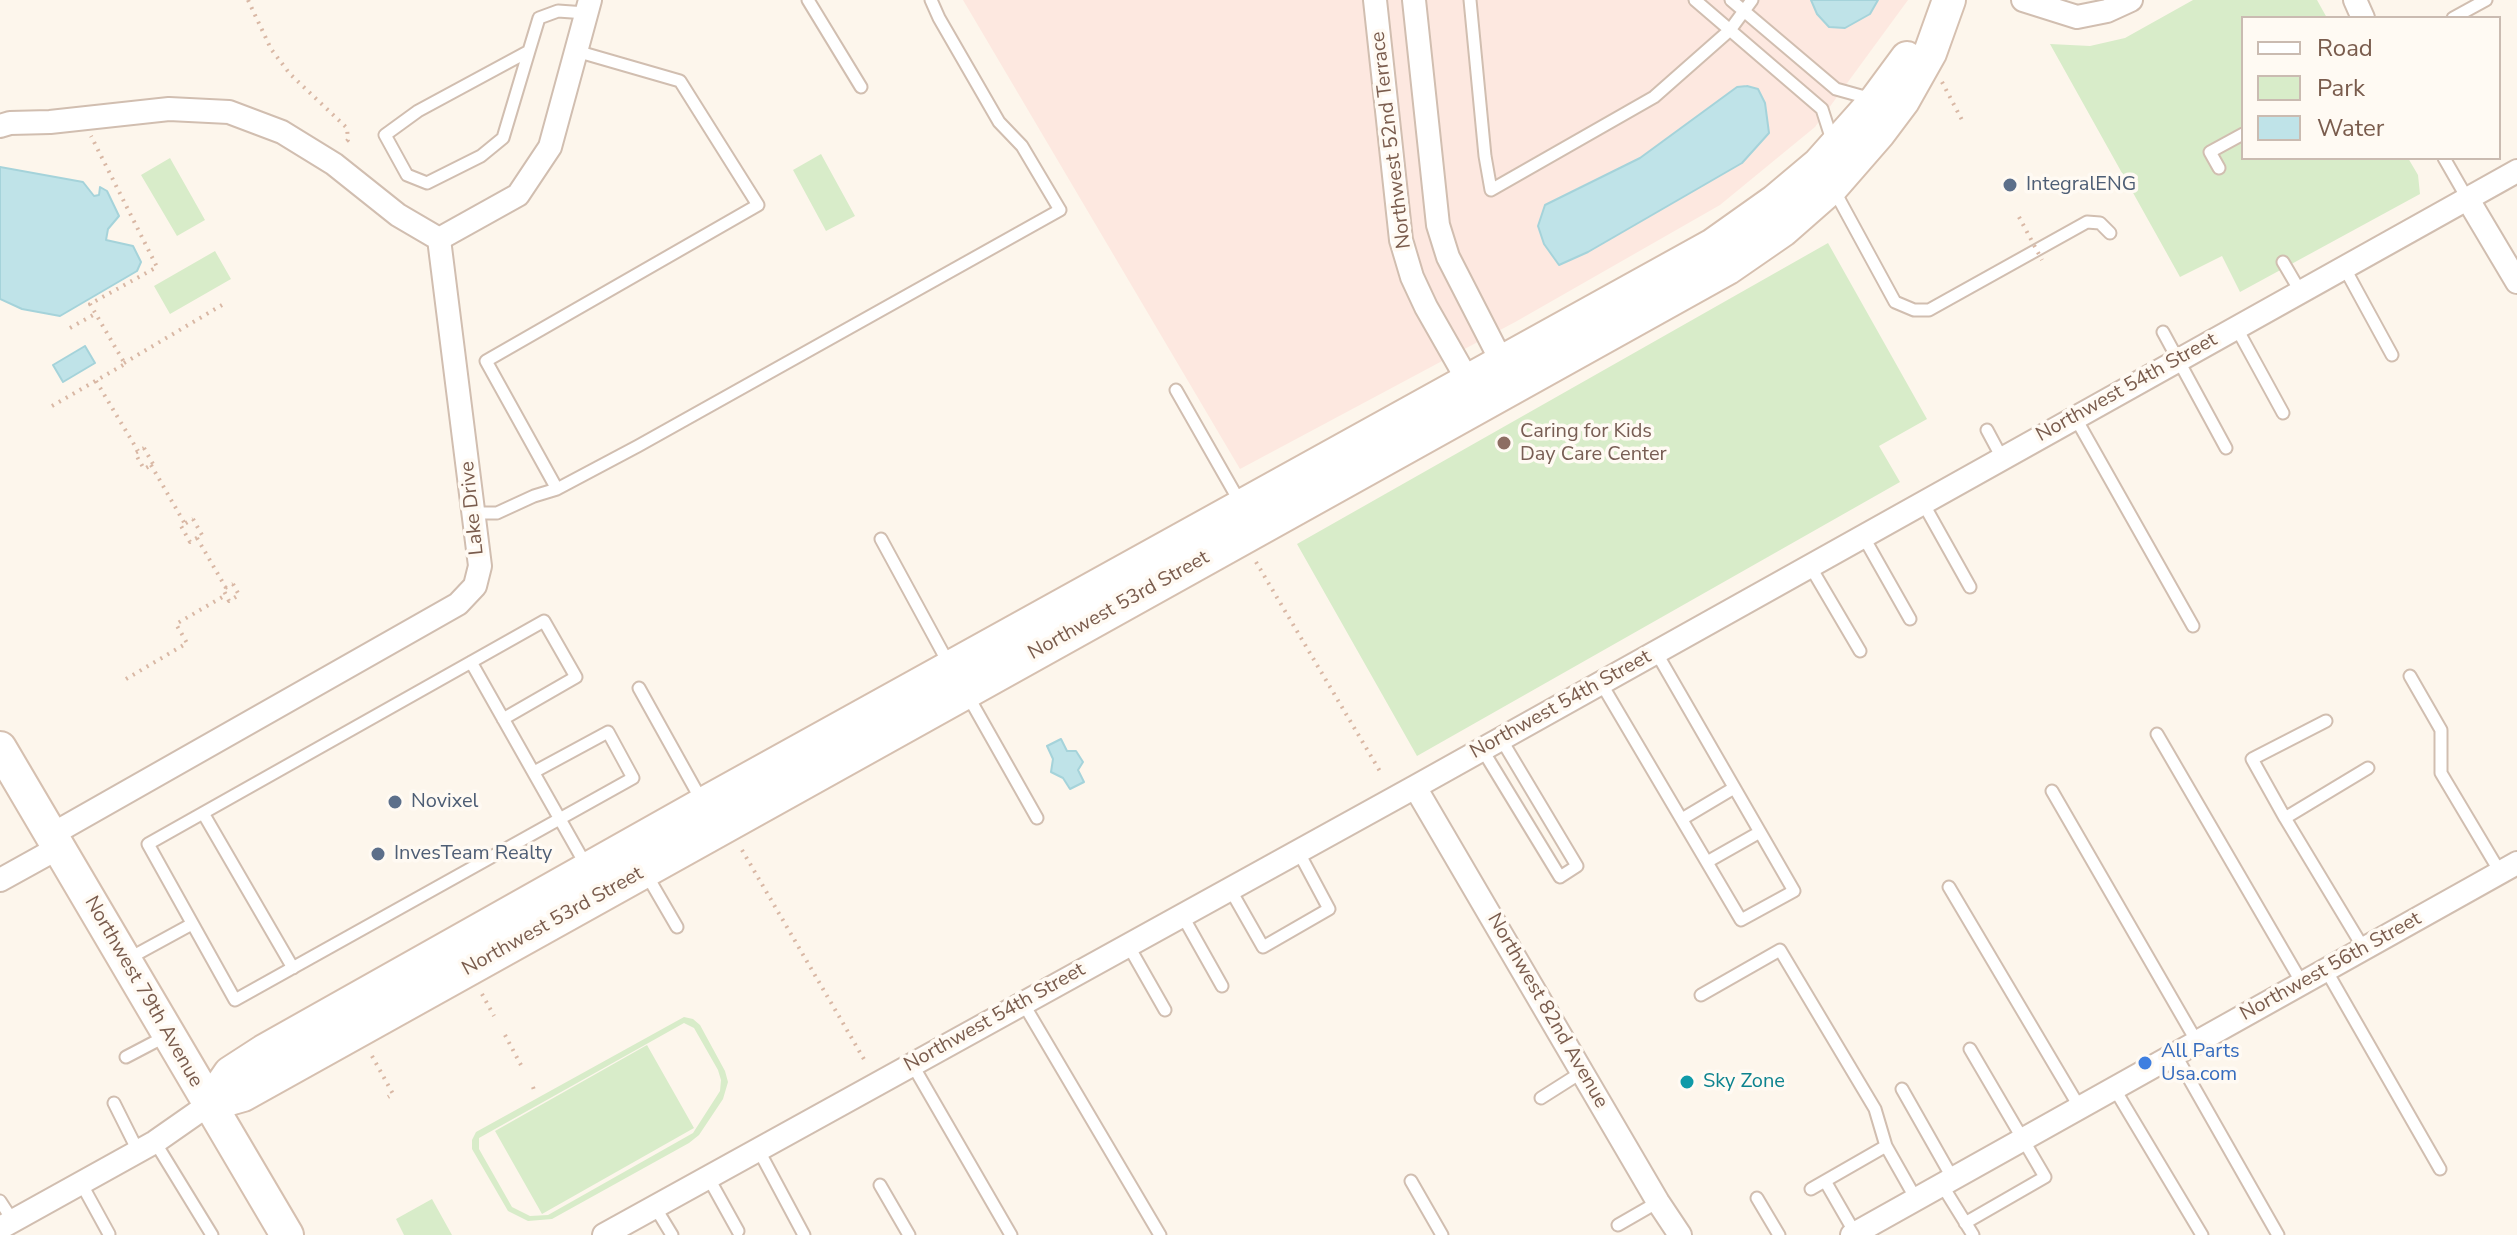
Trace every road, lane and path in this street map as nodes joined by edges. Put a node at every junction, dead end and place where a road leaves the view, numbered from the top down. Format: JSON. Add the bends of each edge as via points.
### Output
{"nodes":[{"id":1,"x":248,"y":0,"type":"edge"},
{"id":2,"x":808,"y":0,"type":"edge"},
{"id":3,"x":931,"y":0,"type":"edge"},
{"id":4,"x":1375,"y":0,"type":"edge"},
{"id":5,"x":1414,"y":0,"type":"edge"},
{"id":6,"x":1470,"y":0,"type":"edge"},
{"id":7,"x":1695,"y":0,"type":"edge"},
{"id":8,"x":1731,"y":0,"type":"edge"},
{"id":9,"x":1752,"y":0,"type":"edge"},
{"id":10,"x":2023,"y":0,"type":"edge"},
{"id":11,"x":2131,"y":0,"type":"edge"},
{"id":12,"x":2486,"y":0,"type":"edge"},
{"id":13,"x":1946,"y":6,"type":"edge"},
{"id":14,"x":588,"y":7,"type":"edge"},
{"id":15,"x":1744,"y":11,"type":"junction"},
{"id":16,"x":2457,"y":16,"type":"edge"},
{"id":17,"x":1730,"y":30,"type":"junction"},
{"id":18,"x":529,"y":51,"type":"junction"},
{"id":19,"x":576,"y":51,"type":"junction"},
{"id":20,"x":1942,"y":82,"type":"dead end"},
{"id":21,"x":861,"y":87,"type":"dead end"},
{"id":22,"x":1876,"y":100,"type":"junction"},
{"id":23,"x":82,"y":119,"type":"junction"},
{"id":24,"x":1962,"y":120,"type":"dead end"},
{"id":25,"x":0,"y":126,"type":"edge"},
{"id":26,"x":2241,"y":135,"type":"edge"},
{"id":27,"x":1834,"y":148,"type":"junction"},
{"id":28,"x":312,"y":150,"type":"junction"},
{"id":29,"x":2445,"y":160,"type":"edge"},
{"id":30,"x":1431,"y":166,"type":"junction"},
{"id":31,"x":2219,"y":168,"type":"dead end"},
{"id":32,"x":1394,"y":171,"type":"junction"},
{"id":33,"x":2517,"y":171,"type":"edge"},
{"id":34,"x":1832,"y":187,"type":"junction"},
{"id":35,"x":2467,"y":198,"type":"junction"},
{"id":36,"x":2019,"y":217,"type":"dead end"},
{"id":37,"x":2110,"y":233,"type":"dead end"},
{"id":38,"x":439,"y":239,"type":"junction"},
{"id":39,"x":2042,"y":260,"type":"dead end"},
{"id":40,"x":2283,"y":262,"type":"dead end"},
{"id":41,"x":2344,"y":267,"type":"junction"},
{"id":42,"x":2517,"y":282,"type":"edge"},
{"id":43,"x":2300,"y":291,"type":"junction"},
{"id":44,"x":222,"y":305,"type":"dead end"},
{"id":45,"x":95,"y":314,"type":"junction"},
{"id":46,"x":2236,"y":327,"type":"junction"},
{"id":47,"x":70,"y":328,"type":"dead end"},
{"id":48,"x":2163,"y":332,"type":"dead end"},
{"id":49,"x":2392,"y":355,"type":"dead end"},
{"id":50,"x":2178,"y":360,"type":"junction"},
{"id":51,"x":124,"y":363,"type":"junction"},
{"id":52,"x":1508,"y":374,"type":"junction"},
{"id":53,"x":96,"y":381,"type":"junction"},
{"id":54,"x":1176,"y":390,"type":"dead end"},
{"id":55,"x":1475,"y":392,"type":"junction"},
{"id":56,"x":52,"y":406,"type":"dead end"},
{"id":57,"x":2283,"y":413,"type":"dead end"},
{"id":58,"x":2075,"y":417,"type":"junction"},
{"id":59,"x":1987,"y":430,"type":"dead end"},
{"id":60,"x":2226,"y":448,"type":"dead end"},
{"id":61,"x":138,"y":451,"type":"junction"},
{"id":62,"x":2002,"y":458,"type":"junction"},
{"id":63,"x":151,"y":465,"type":"junction"},
{"id":64,"x":557,"y":489,"type":"junction"},
{"id":65,"x":1923,"y":503,"type":"junction"},
{"id":66,"x":1242,"y":506,"type":"junction"},
{"id":67,"x":474,"y":513,"type":"junction"},
{"id":68,"x":185,"y":524,"type":"junction"},
{"id":69,"x":1863,"y":536,"type":"junction"},
{"id":70,"x":197,"y":538,"type":"junction"},
{"id":71,"x":881,"y":539,"type":"dead end"},
{"id":72,"x":1256,"y":562,"type":"dead end"},
{"id":73,"x":1810,"y":566,"type":"junction"},
{"id":74,"x":1970,"y":587,"type":"dead end"},
{"id":75,"x":226,"y":588,"type":"junction"},
{"id":76,"x":226,"y":595,"type":"junction"},
{"id":77,"x":1910,"y":619,"type":"dead end"},
{"id":78,"x":2193,"y":626,"type":"dead end"},
{"id":79,"x":1860,"y":651,"type":"dead end"},
{"id":80,"x":1656,"y":652,"type":"junction"},
{"id":81,"x":471,"y":662,"type":"junction"},
{"id":82,"x":2410,"y":676,"type":"dead end"},
{"id":83,"x":126,"y":679,"type":"dead end"},
{"id":84,"x":958,"y":680,"type":"junction"},
{"id":85,"x":1601,"y":683,"type":"junction"},
{"id":86,"x":639,"y":688,"type":"dead end"},
{"id":87,"x":503,"y":719,"type":"junction"},
{"id":88,"x":2326,"y":721,"type":"dead end"},
{"id":89,"x":2157,"y":734,"type":"dead end"},
{"id":90,"x":1492,"y":744,"type":"junction"},
{"id":91,"x":0,"y":748,"type":"edge"},
{"id":92,"x":2368,"y":768,"type":"dead end"},
{"id":93,"x":534,"y":772,"type":"junction"},
{"id":94,"x":1381,"y":773,"type":"dead end"},
{"id":95,"x":1415,"y":787,"type":"junction"},
{"id":96,"x":1734,"y":788,"type":"junction"},
{"id":97,"x":2052,"y":791,"type":"dead end"},
{"id":98,"x":703,"y":804,"type":"junction"},
{"id":99,"x":203,"y":813,"type":"junction"},
{"id":100,"x":559,"y":817,"type":"junction"},
{"id":101,"x":1037,"y":818,"type":"dead end"},
{"id":102,"x":2285,"y":818,"type":"junction"},
{"id":103,"x":1682,"y":819,"type":"junction"},
{"id":104,"x":1760,"y":832,"type":"junction"},
{"id":105,"x":54,"y":842,"type":"junction"},
{"id":106,"x":742,"y":850,"type":"dead end"},
{"id":107,"x":1298,"y":851,"type":"junction"},
{"id":108,"x":1707,"y":862,"type":"junction"},
{"id":109,"x":2508,"y":868,"type":"edge"},
{"id":110,"x":645,"y":871,"type":"junction"},
{"id":111,"x":0,"y":880,"type":"edge"},
{"id":112,"x":596,"y":882,"type":"junction"},
{"id":113,"x":1949,"y":887,"type":"dead end"},
{"id":114,"x":1230,"y":889,"type":"junction"},
{"id":115,"x":1182,"y":915,"type":"junction"},
{"id":116,"x":192,"y":924,"type":"junction"},
{"id":117,"x":677,"y":927,"type":"dead end"},
{"id":118,"x":1128,"y":945,"type":"junction"},
{"id":119,"x":2364,"y":949,"type":"junction"},
{"id":120,"x":125,"y":961,"type":"junction"},
{"id":121,"x":293,"y":968,"type":"junction"},
{"id":122,"x":2326,"y":970,"type":"junction"},
{"id":123,"x":2302,"y":983,"type":"junction"},
{"id":124,"x":1222,"y":986,"type":"dead end"},
{"id":125,"x":482,"y":994,"type":"dead end"},
{"id":126,"x":1701,"y":995,"type":"dead end"},
{"id":127,"x":1023,"y":1003,"type":"junction"},
{"id":128,"x":1165,"y":1010,"type":"dead end"},
{"id":129,"x":494,"y":1016,"type":"dead end"},
{"id":130,"x":168,"y":1035,"type":"junction"},
{"id":131,"x":505,"y":1035,"type":"dead end"},
{"id":132,"x":2197,"y":1042,"type":"junction"},
{"id":133,"x":1970,"y":1049,"type":"dead end"},
{"id":134,"x":2175,"y":1054,"type":"junction"},
{"id":135,"x":372,"y":1056,"type":"dead end"},
{"id":136,"x":126,"y":1057,"type":"dead end"},
{"id":137,"x":865,"y":1061,"type":"dead end"},
{"id":138,"x":912,"y":1064,"type":"junction"},
{"id":139,"x":522,"y":1067,"type":"dead end"},
{"id":140,"x":1582,"y":1072,"type":"junction"},
{"id":141,"x":2114,"y":1088,"type":"junction"},
{"id":142,"x":1902,"y":1089,"type":"dead end"},
{"id":143,"x":388,"y":1097,"type":"dead end"},
{"id":144,"x":1541,"y":1098,"type":"dead end"},
{"id":145,"x":114,"y":1103,"type":"dead end"},
{"id":146,"x":208,"y":1105,"type":"junction"},
{"id":147,"x":2080,"y":1108,"type":"junction"},
{"id":148,"x":2023,"y":1139,"type":"junction"},
{"id":149,"x":1886,"y":1146,"type":"junction"},
{"id":150,"x":147,"y":1147,"type":"junction"},
{"id":151,"x":758,"y":1149,"type":"junction"},
{"id":152,"x":2440,"y":1169,"type":"dead end"},
{"id":153,"x":708,"y":1177,"type":"junction"},
{"id":154,"x":1411,"y":1181,"type":"dead end"},
{"id":155,"x":1825,"y":1181,"type":"junction"},
{"id":156,"x":1947,"y":1182,"type":"junction"},
{"id":157,"x":81,"y":1183,"type":"junction"},
{"id":158,"x":880,"y":1185,"type":"dead end"},
{"id":159,"x":1811,"y":1189,"type":"dead end"},
{"id":160,"x":1757,"y":1198,"type":"dead end"},
{"id":161,"x":1916,"y":1199,"type":"junction"},
{"id":162,"x":0,"y":1201,"type":"edge"},
{"id":163,"x":1658,"y":1202,"type":"junction"},
{"id":164,"x":655,"y":1207,"type":"junction"},
{"id":165,"x":1965,"y":1223,"type":"junction"},
{"id":166,"x":6,"y":1225,"type":"edge"},
{"id":167,"x":1618,"y":1225,"type":"dead end"},
{"id":168,"x":738,"y":1231,"type":"dead end"},
{"id":169,"x":281,"y":1233,"type":"edge"},
{"id":170,"x":109,"y":1234,"type":"edge"},
{"id":171,"x":1854,"y":1234,"type":"edge"},
{"id":172,"x":212,"y":1235,"type":"edge"},
{"id":173,"x":604,"y":1235,"type":"edge"},
{"id":174,"x":672,"y":1235,"type":"edge"},
{"id":175,"x":804,"y":1235,"type":"edge"},
{"id":176,"x":909,"y":1235,"type":"edge"},
{"id":177,"x":1011,"y":1235,"type":"edge"},
{"id":178,"x":1160,"y":1235,"type":"edge"},
{"id":179,"x":1442,"y":1235,"type":"edge"},
{"id":180,"x":1680,"y":1235,"type":"edge"},
{"id":181,"x":1779,"y":1235,"type":"edge"},
{"id":182,"x":1973,"y":1235,"type":"edge"},
{"id":183,"x":2202,"y":1235,"type":"edge"},
{"id":184,"x":2278,"y":1235,"type":"edge"}],
"edges":[{"from":1,"to":28,"type":"path","via":[[271,49],[290,74],[347,128],[345,144]]},
{"from":2,"to":21,"type":"lane"},
{"from":3,"to":64,"type":"lane","via":[[999,122],[1022,146],[1060,210]]},
{"from":4,"to":32,"type":"street","name":"Northwest 52nd Terrace"},
{"from":5,"to":30,"type":"street","name":"Northwest 52nd Terrace"},
{"from":6,"to":17,"type":"lane","via":[[1491,190],[1641,105]]},
{"from":7,"to":17,"type":"lane"},
{"from":8,"to":15,"type":"lane"},
{"from":9,"to":15,"type":"lane"},
{"from":10,"to":11,"type":"street","via":[[2077,17]]},
{"from":12,"to":16,"type":"lane"},
{"from":13,"to":22,"type":"street","name":"Northwest 53rd Street"},
{"from":13,"to":34,"type":"street","name":"Northwest 53rd Street","via":[[1930,53],[1903,101]]},
{"from":14,"to":18,"type":"lane","via":[[539,18]]},
{"from":14,"to":19,"type":"street"},
{"from":15,"to":17,"type":"lane"},
{"from":15,"to":22,"type":"lane","via":[[1836,89]]},
{"from":17,"to":27,"type":"lane","via":[[1822,109]]},
{"from":18,"to":18,"type":"lane","via":[[503,138],[481,156],[427,183],[407,175],[385,135],[418,111]]},
{"from":19,"to":38,"type":"street","via":[[550,147],[518,195]]},
{"from":19,"to":64,"type":"lane","via":[[680,81],[758,205],[486,361]]},
{"from":20,"to":24,"type":"path"},
{"from":22,"to":27,"type":"street","name":"Northwest 53rd Street"},
{"from":23,"to":25,"type":"street"},
{"from":23,"to":28,"type":"street","via":[[169,109],[229,112]]},
{"from":23,"to":45,"type":"path","via":[[157,267],[90,304]]},
{"from":26,"to":31,"type":"lane","via":[[2210,152]]},
{"from":27,"to":34,"type":"street"},
{"from":27,"to":52,"type":"street","name":"Northwest 53rd Street","via":[[1775,201],[1713,245]]},
{"from":28,"to":38,"type":"street"},
{"from":29,"to":35,"type":"lane"},
{"from":30,"to":32,"type":"street"},
{"from":30,"to":52,"type":"street","name":"Northwest 52nd Terrace","via":[[1448,257]]},
{"from":32,"to":55,"type":"street","name":"Northwest 52nd Terrace","via":[[1401,240],[1412,277]]},
{"from":33,"to":35,"type":"street","name":"Northwest 54th Street"},
{"from":34,"to":37,"type":"lane","via":[[1895,302],[1914,310],[1929,310],[2087,222],[2100,223]]},
{"from":34,"to":52,"type":"street","name":"Northwest 53rd Street","via":[[1728,268]]},
{"from":35,"to":41,"type":"street","name":"Northwest 54th Street"},
{"from":35,"to":42,"type":"street"},
{"from":36,"to":39,"type":"path","bridge":true},
{"from":38,"to":67,"type":"street","name":"Lake Drive"},
{"from":40,"to":43,"type":"lane"},
{"from":41,"to":43,"type":"street","name":"Northwest 54th Street"},
{"from":41,"to":49,"type":"lane"},
{"from":43,"to":46,"type":"street","name":"Northwest 54th Street"},
{"from":44,"to":51,"type":"path"},
{"from":45,"to":47,"type":"path"},
{"from":45,"to":51,"type":"path"},
{"from":46,"to":50,"type":"street","name":"Northwest 54th Street"},
{"from":46,"to":57,"type":"lane"},
{"from":48,"to":50,"type":"lane"},
{"from":50,"to":58,"type":"street","name":"Northwest 54th Street"},
{"from":50,"to":60,"type":"lane"},
{"from":51,"to":53,"type":"path"},
{"from":52,"to":55,"type":"street","name":"Northwest 53rd Street"},
{"from":53,"to":56,"type":"path"},
{"from":53,"to":61,"type":"path"},
{"from":54,"to":66,"type":"lane"},
{"from":55,"to":66,"type":"street","name":"Northwest 53rd Street"},
{"from":55,"to":84,"type":"street","name":"Northwest 53rd Street"},
{"from":58,"to":62,"type":"street","name":"Northwest 54th Street"},
{"from":58,"to":78,"type":"lane"},
{"from":59,"to":62,"type":"lane"},
{"from":61,"to":63,"type":"path","via":[[144,448]]},
{"from":61,"to":63,"type":"path","via":[[144,469]]},
{"from":62,"to":65,"type":"street","name":"Northwest 54th Street"},
{"from":63,"to":68,"type":"path"},
{"from":64,"to":67,"type":"lane","via":[[497,513]]},
{"from":65,"to":69,"type":"street","name":"Northwest 54th Street"},
{"from":65,"to":74,"type":"lane"},
{"from":66,"to":84,"type":"street","name":"Northwest 53rd Street"},
{"from":67,"to":105,"type":"street","name":"Lake Drive","via":[[480,566],[475,586],[458,604]]},
{"from":68,"to":70,"type":"path","via":[[181,526],[190,542]]},
{"from":68,"to":70,"type":"path","via":[[193,519],[202,535]]},
{"from":69,"to":73,"type":"street","name":"Northwest 54th Street"},
{"from":69,"to":77,"type":"lane"},
{"from":70,"to":75,"type":"path"},
{"from":71,"to":84,"type":"lane"},
{"from":72,"to":94,"type":"path"},
{"from":73,"to":79,"type":"lane"},
{"from":73,"to":80,"type":"street","name":"Northwest 54th Street"},
{"from":75,"to":76,"type":"path"},
{"from":75,"to":76,"type":"path","via":[[233,584],[239,595],[229,601]]},
{"from":76,"to":83,"type":"path","via":[[176,624],[187,643]]},
{"from":80,"to":85,"type":"street","name":"Northwest 54th Street"},
{"from":80,"to":96,"type":"lane"},
{"from":81,"to":87,"type":"lane"},
{"from":81,"to":87,"type":"lane","via":[[544,621],[570,666],[576,677]]},
{"from":81,"to":99,"type":"lane"},
{"from":82,"to":109,"type":"lane","via":[[2441,730],[2441,773]]},
{"from":84,"to":98,"type":"street","name":"Northwest 53rd Street"},
{"from":84,"to":101,"type":"lane"},
{"from":84,"to":110,"type":"street","name":"Northwest 53rd Street"},
{"from":85,"to":90,"type":"street","name":"Northwest 54th Street"},
{"from":85,"to":103,"type":"lane"},
{"from":86,"to":98,"type":"lane"},
{"from":87,"to":93,"type":"lane"},
{"from":88,"to":102,"type":"lane","via":[[2252,759]]},
{"from":89,"to":123,"type":"lane"},
{"from":90,"to":90,"type":"lane","via":[[1560,877],[1577,866]]},
{"from":90,"to":95,"type":"street","name":"Northwest 54th Street"},
{"from":91,"to":105,"type":"street","name":"Northwest 79th Avenue"},
{"from":92,"to":102,"type":"lane"},
{"from":93,"to":100,"type":"lane"},
{"from":93,"to":100,"type":"lane","via":[[608,732],[633,778]]},
{"from":95,"to":107,"type":"street","name":"Northwest 54th Street"},
{"from":95,"to":140,"type":"street","name":"Northwest 82nd Avenue"},
{"from":96,"to":103,"type":"lane"},
{"from":96,"to":104,"type":"lane"},
{"from":97,"to":132,"type":"lane"},
{"from":98,"to":112,"type":"street","name":"Northwest 53rd Street"},
{"from":99,"to":116,"type":"lane","via":[[148,844]]},
{"from":99,"to":121,"type":"lane"},
{"from":100,"to":112,"type":"lane"},
{"from":100,"to":121,"type":"lane"},
{"from":102,"to":119,"type":"lane"},
{"from":103,"to":108,"type":"lane"},
{"from":104,"to":108,"type":"lane"},
{"from":104,"to":108,"type":"lane","via":[[1794,891],[1741,920]]},
{"from":105,"to":111,"type":"street","name":"Lake Drive"},
{"from":105,"to":120,"type":"street","name":"Northwest 79th Avenue"},
{"from":106,"to":137,"type":"path"},
{"from":107,"to":114,"type":"street","name":"Northwest 54th Street"},
{"from":107,"to":114,"type":"lane","via":[[1329,909],[1263,947]]},
{"from":109,"to":119,"type":"street","name":"Northwest 56th Street"},
{"from":110,"to":112,"type":"street","name":"Northwest 53rd Street"},
{"from":110,"to":117,"type":"lane"},
{"from":112,"to":146,"type":"street","name":"Northwest 53rd Street","via":[[243,1095]]},
{"from":113,"to":147,"type":"lane"},
{"from":114,"to":115,"type":"street","name":"Northwest 54th Street"},
{"from":115,"to":118,"type":"street","name":"Northwest 54th Street"},
{"from":115,"to":124,"type":"lane"},
{"from":116,"to":120,"type":"lane"},
{"from":116,"to":121,"type":"lane","via":[[235,1000]]},
{"from":118,"to":127,"type":"street","name":"Northwest 54th Street"},
{"from":118,"to":128,"type":"lane"},
{"from":119,"to":122,"type":"street","name":"Northwest 56th Street"},
{"from":120,"to":130,"type":"street","name":"Northwest 79th Avenue"},
{"from":122,"to":123,"type":"street","name":"Northwest 56th Street"},
{"from":122,"to":152,"type":"lane"},
{"from":123,"to":132,"type":"street","name":"Northwest 56th Street"},
{"from":125,"to":129,"type":"path"},
{"from":126,"to":149,"type":"lane","via":[[1780,950],[1875,1109]]},
{"from":127,"to":138,"type":"street","name":"Northwest 54th Street"},
{"from":127,"to":178,"type":"lane"},
{"from":130,"to":136,"type":"lane"},
{"from":130,"to":146,"type":"street","name":"Northwest 79th Avenue"},
{"from":131,"to":139,"type":"path"},
{"from":132,"to":134,"type":"street","name":"Northwest 56th Street"},
{"from":133,"to":148,"type":"lane"},
{"from":134,"to":141,"type":"street","name":"Northwest 56th Street"},
{"from":134,"to":184,"type":"lane"},
{"from":135,"to":143,"type":"path","via":[[393,1094]]},
{"from":138,"to":151,"type":"street","name":"Northwest 54th Street"},
{"from":138,"to":177,"type":"lane"},
{"from":140,"to":144,"type":"lane"},
{"from":140,"to":163,"type":"street","name":"Northwest 82nd Avenue"},
{"from":141,"to":147,"type":"street","name":"Northwest 56th Street"},
{"from":141,"to":183,"type":"lane"},
{"from":142,"to":156,"type":"lane"},
{"from":145,"to":150,"type":"lane"},
{"from":146,"to":150,"type":"street","name":"Northwest 53rd Street"},
{"from":146,"to":169,"type":"street","name":"Northwest 79th Avenue"},
{"from":147,"to":148,"type":"street","name":"Northwest 56th Street"},
{"from":148,"to":156,"type":"street","name":"Northwest 56th Street"},
{"from":148,"to":165,"type":"lane","via":[[2045,1177]]},
{"from":149,"to":155,"type":"lane"},
{"from":149,"to":161,"type":"lane"},
{"from":150,"to":157,"type":"street","name":"Northwest 53rd Street"},
{"from":150,"to":172,"type":"lane"},
{"from":151,"to":153,"type":"street","name":"Northwest 54th Street"},
{"from":151,"to":175,"type":"lane"},
{"from":153,"to":164,"type":"street","name":"Northwest 54th Street"},
{"from":153,"to":168,"type":"lane"},
{"from":154,"to":179,"type":"lane"},
{"from":155,"to":159,"type":"lane"},
{"from":155,"to":171,"type":"lane"},
{"from":156,"to":161,"type":"street","name":"Northwest 56th Street"},
{"from":156,"to":165,"type":"lane"},
{"from":157,"to":166,"type":"street","name":"Northwest 53rd Street"},
{"from":157,"to":170,"type":"lane"},
{"from":158,"to":176,"type":"lane"},
{"from":160,"to":181,"type":"lane"},
{"from":161,"to":171,"type":"street","name":"Northwest 56th Street"},
{"from":162,"to":166,"type":"lane"},
{"from":163,"to":167,"type":"lane"},
{"from":163,"to":180,"type":"street","name":"Northwest 82nd Avenue"},
{"from":164,"to":173,"type":"street","name":"Northwest 54th Street"},
{"from":164,"to":174,"type":"lane"},
{"from":165,"to":182,"type":"lane"}]}
